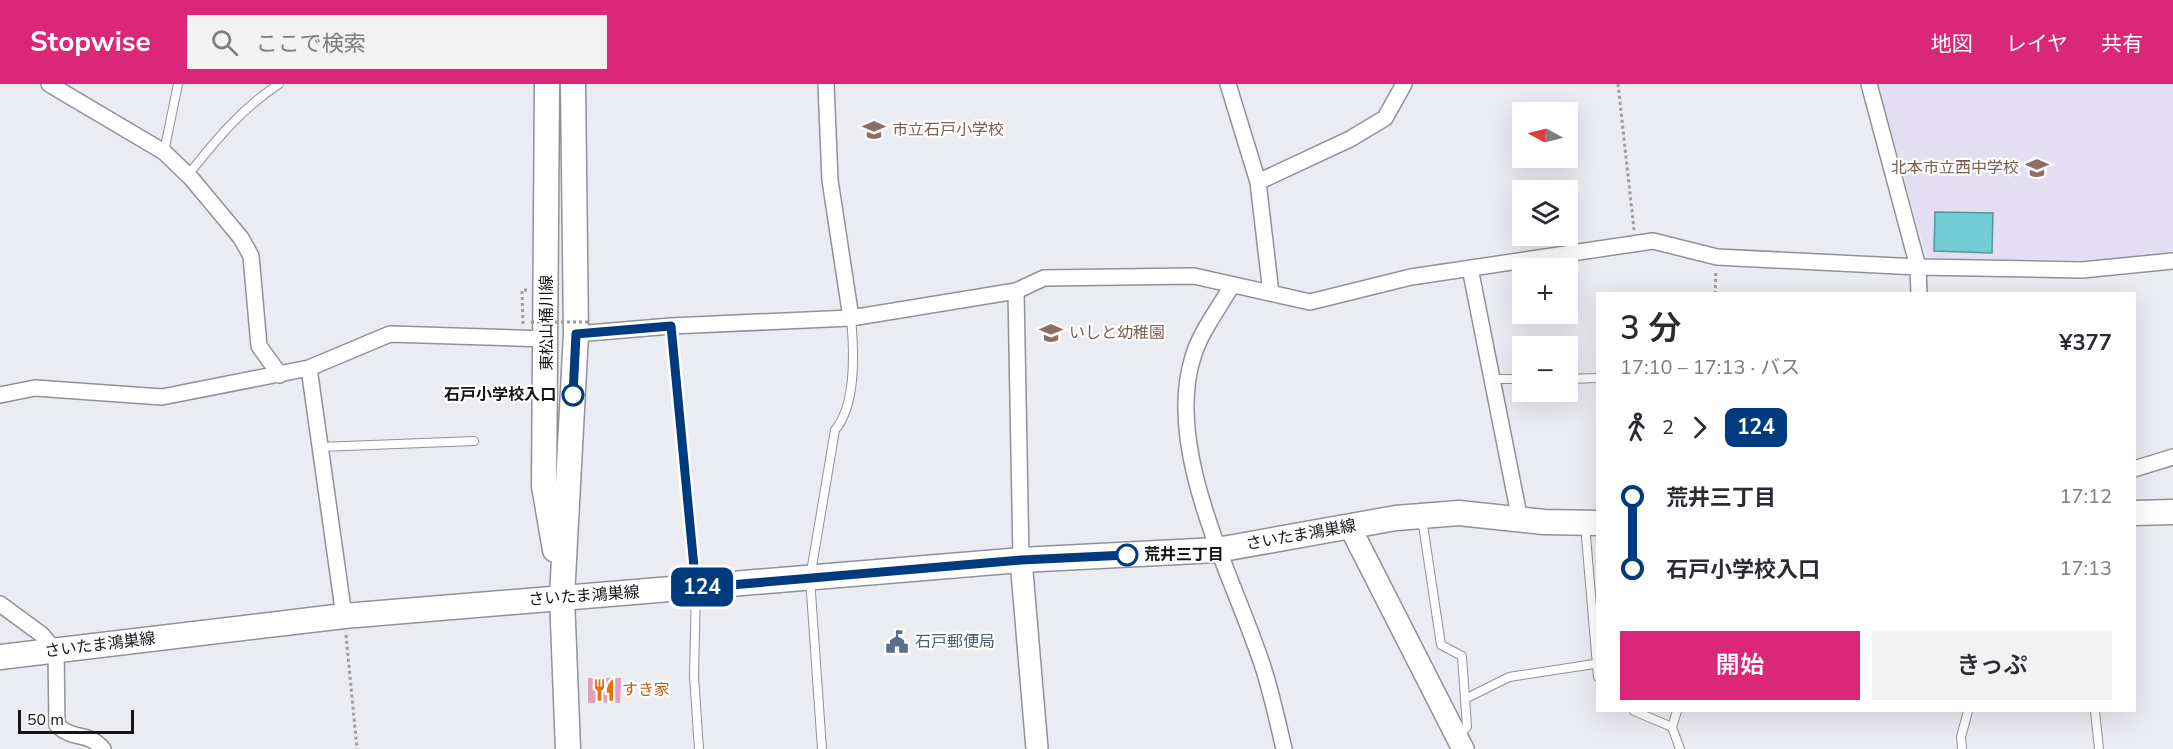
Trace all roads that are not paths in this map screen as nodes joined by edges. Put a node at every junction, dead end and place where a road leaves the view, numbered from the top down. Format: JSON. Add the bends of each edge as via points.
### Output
{"nodes":[{"id":1,"x":49,"y":84,"type":"edge"},
{"id":2,"x":178,"y":84,"type":"edge"},
{"id":3,"x":279,"y":84,"type":"edge"},
{"id":4,"x":547,"y":84,"type":"edge"},
{"id":5,"x":573,"y":84,"type":"edge"},
{"id":6,"x":826,"y":84,"type":"edge"},
{"id":7,"x":1228,"y":84,"type":"edge"},
{"id":8,"x":1404,"y":84,"type":"edge"},
{"id":9,"x":1869,"y":84,"type":"edge"},
{"id":10,"x":164,"y":152,"type":"junction"},
{"id":11,"x":188,"y":175,"type":"junction"},
{"id":12,"x":1258,"y":182,"type":"junction"},
{"id":13,"x":2173,"y":261,"type":"edge"},
{"id":14,"x":1918,"y":267,"type":"junction"},
{"id":15,"x":1470,"y":268,"type":"junction"},
{"id":16,"x":1232,"y":285,"type":"junction"},
{"id":17,"x":1016,"y":291,"type":"junction"},
{"id":18,"x":1919,"y":292,"type":"edge"},
{"id":19,"x":1271,"y":293,"type":"junction"},
{"id":20,"x":851,"y":318,"type":"junction"},
{"id":21,"x":671,"y":326,"type":"junction"},
{"id":22,"x":582,"y":328,"type":"junction"},
{"id":23,"x":539,"y":330,"type":"junction"},
{"id":24,"x":309,"y":368,"type":"junction"},
{"id":25,"x":280,"y":375,"type":"junction"},
{"id":26,"x":1578,"y":378,"type":"edge"},
{"id":27,"x":1596,"y":378,"type":"edge"},
{"id":28,"x":1492,"y":379,"type":"junction"},
{"id":29,"x":1512,"y":379,"type":"edge"},
{"id":30,"x":0,"y":395,"type":"edge"},
{"id":31,"x":474,"y":441,"type":"dead end"},
{"id":32,"x":320,"y":447,"type":"junction"},
{"id":33,"x":2173,"y":457,"type":"edge"},
{"id":34,"x":2136,"y":468,"type":"edge"},
{"id":35,"x":2173,"y":512,"type":"edge"},
{"id":36,"x":2136,"y":513,"type":"edge"},
{"id":37,"x":1520,"y":520,"type":"junction"},
{"id":38,"x":1591,"y":523,"type":"edge"},
{"id":39,"x":1423,"y":525,"type":"dead end"},
{"id":40,"x":1350,"y":527,"type":"junction"},
{"id":41,"x":1217,"y":550,"type":"junction"},
{"id":42,"x":1021,"y":560,"type":"junction"},
{"id":43,"x":810,"y":578,"type":"junction"},
{"id":44,"x":696,"y":588,"type":"junction"},
{"id":45,"x":562,"y":597,"type":"junction"},
{"id":46,"x":0,"y":604,"type":"edge"},
{"id":47,"x":344,"y":616,"type":"junction"},
{"id":48,"x":56,"y":651,"type":"junction"},
{"id":49,"x":0,"y":657,"type":"edge"},
{"id":50,"x":1594,"y":664,"type":"junction"},
{"id":51,"x":1596,"y":670,"type":"edge"},
{"id":52,"x":1465,"y":699,"type":"junction"},
{"id":53,"x":1636,"y":712,"type":"edge"},
{"id":54,"x":1677,"y":712,"type":"edge"},
{"id":55,"x":1968,"y":712,"type":"edge"},
{"id":56,"x":2095,"y":712,"type":"edge"},
{"id":57,"x":1672,"y":727,"type":"junction"},
{"id":58,"x":1460,"y":742,"type":"edge"},
{"id":59,"x":103,"y":749,"type":"edge"},
{"id":60,"x":568,"y":749,"type":"edge"},
{"id":61,"x":699,"y":749,"type":"edge"},
{"id":62,"x":822,"y":749,"type":"edge"},
{"id":63,"x":1037,"y":749,"type":"edge"},
{"id":64,"x":1284,"y":749,"type":"edge"},
{"id":65,"x":1680,"y":749,"type":"edge"},
{"id":66,"x":1962,"y":749,"type":"edge"},
{"id":67,"x":2099,"y":749,"type":"edge"}],
"edges":[{"from":1,"to":10,"type":"street"},
{"from":2,"to":10,"type":"lane"},
{"from":3,"to":11,"type":"lane","via":[[259,97],[221,134]]},
{"from":4,"to":23,"type":"main road","name":"東松山桶川線"},
{"from":5,"to":22,"type":"main road","name":"東松山桶川線"},
{"from":6,"to":20,"type":"street","via":[[830,180]]},
{"from":7,"to":12,"type":"street"},
{"from":8,"to":12,"type":"street","via":[[1385,118],[1350,139]]},
{"from":9,"to":14,"type":"street"},
{"from":10,"to":11,"type":"street"},
{"from":11,"to":25,"type":"street","via":[[241,238],[251,256],[259,346]]},
{"from":12,"to":19,"type":"street"},
{"from":13,"to":14,"type":"street","via":[[2082,270]]},
{"from":14,"to":15,"type":"street","via":[[1717,257],[1653,241]]},
{"from":14,"to":18,"type":"street"},
{"from":15,"to":19,"type":"street","via":[[1411,277],[1310,302]]},
{"from":15,"to":28,"type":"street"},
{"from":16,"to":17,"type":"street","via":[[1194,276],[1044,278]]},
{"from":16,"to":19,"type":"street"},
{"from":16,"to":41,"type":"street","via":[[1193,355],[1186,390],[1187,445]]},
{"from":17,"to":20,"type":"street"},
{"from":17,"to":42,"type":"street"},
{"from":20,"to":21,"type":"street"},
{"from":20,"to":43,"type":"lane","via":[[855,358],[846,408],[835,430]]},
{"from":21,"to":22,"type":"street"},
{"from":21,"to":44,"type":"lane"},
{"from":22,"to":45,"type":"main road","name":"東松山桶川線"},
{"from":23,"to":24,"type":"street","via":[[390,334]]},
{"from":23,"to":45,"type":"main road","name":"東松山桶川線","via":[[544,486]]},
{"from":24,"to":25,"type":"street"},
{"from":24,"to":32,"type":"street"},
{"from":25,"to":30,"type":"street","via":[[162,397],[35,388]]},
{"from":26,"to":27,"type":"lane"},
{"from":28,"to":29,"type":"lane"},
{"from":28,"to":37,"type":"street"},
{"from":31,"to":32,"type":"lane"},
{"from":32,"to":47,"type":"street"},
{"from":33,"to":34,"type":"street"},
{"from":35,"to":36,"type":"main road"},
{"from":37,"to":38,"type":"main road","name":"さいたま鴻巣線"},
{"from":37,"to":40,"type":"main road","name":"さいたま鴻巣線","via":[[1459,513],[1396,518]]},
{"from":38,"to":50,"type":"lane"},
{"from":39,"to":52,"type":"lane","via":[[1441,645],[1462,656]]},
{"from":40,"to":41,"type":"main road","name":"さいたま鴻巣線"},
{"from":40,"to":58,"type":"street"},
{"from":41,"to":42,"type":"main road","name":"さいたま鴻巣線"},
{"from":41,"to":64,"type":"street","via":[[1263,670]]},
{"from":42,"to":43,"type":"main road","name":"さいたま鴻巣線"},
{"from":42,"to":63,"type":"street"},
{"from":43,"to":44,"type":"main road","name":"さいたま鴻巣線"},
{"from":43,"to":62,"type":"lane"},
{"from":44,"to":45,"type":"main road","name":"さいたま鴻巣線"},
{"from":44,"to":61,"type":"lane","via":[[694,676]]},
{"from":45,"to":47,"type":"main road","name":"さいたま鴻巣線"},
{"from":45,"to":60,"type":"main road","name":"東松山桶川線"},
{"from":46,"to":48,"type":"street","via":[[41,634]]},
{"from":47,"to":48,"type":"main road","name":"さいたま鴻巣線"},
{"from":48,"to":49,"type":"main road","name":"さいたま鴻巣線"},
{"from":48,"to":59,"type":"street","via":[[57,725],[66,734],[92,737]]},
{"from":50,"to":51,"type":"lane"},
{"from":50,"to":52,"type":"lane","via":[[1509,677]]},
{"from":52,"to":58,"type":"lane","via":[[1467,727]]},
{"from":53,"to":57,"type":"lane"},
{"from":54,"to":57,"type":"lane"},
{"from":55,"to":66,"type":"lane"},
{"from":56,"to":67,"type":"lane"},
{"from":57,"to":65,"type":"lane"}]}
